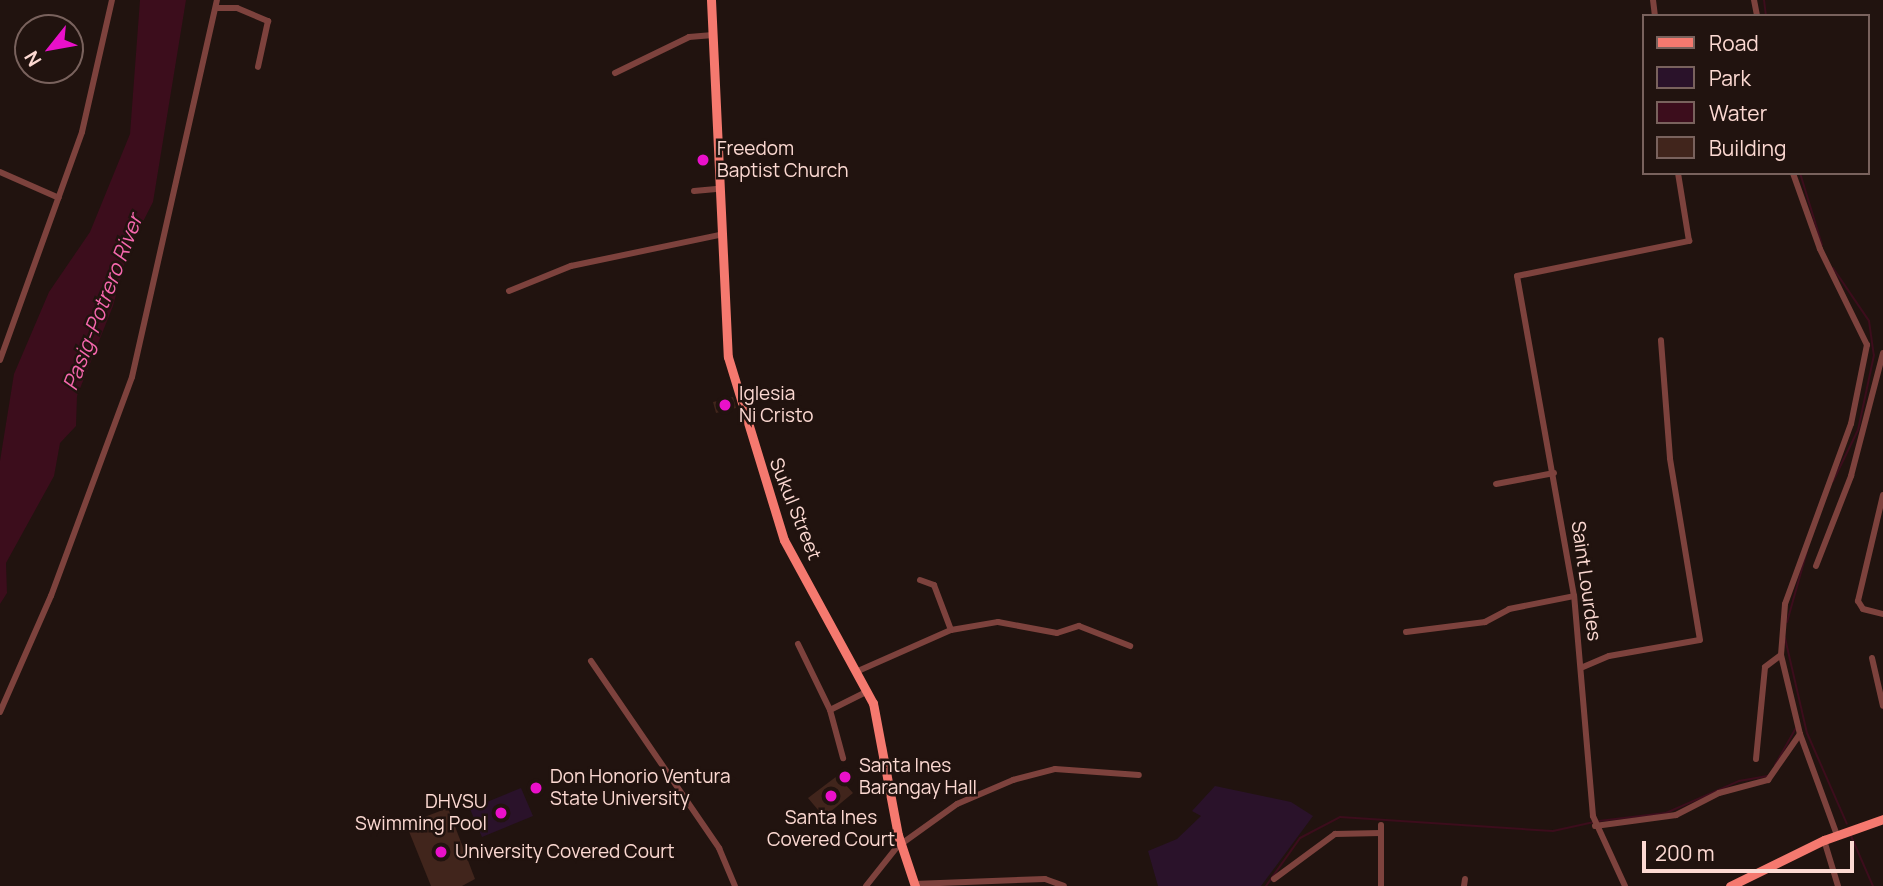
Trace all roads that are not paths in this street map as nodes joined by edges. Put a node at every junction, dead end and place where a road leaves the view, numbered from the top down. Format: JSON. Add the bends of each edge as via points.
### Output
{"nodes":[{"id":1,"x":112,"y":0,"type":"edge"},
{"id":2,"x":217,"y":0,"type":"edge"},
{"id":3,"x":711,"y":0,"type":"edge"},
{"id":4,"x":216,"y":8,"type":"junction"},
{"id":5,"x":713,"y":35,"type":"junction"},
{"id":6,"x":258,"y":67,"type":"dead end"},
{"id":7,"x":615,"y":73,"type":"dead end"},
{"id":8,"x":0,"y":173,"type":"edge"},
{"id":9,"x":1678,"y":175,"type":"edge"},
{"id":10,"x":1794,"y":175,"type":"edge"},
{"id":11,"x":719,"y":189,"type":"junction"},
{"id":12,"x":694,"y":191,"type":"dead end"},
{"id":13,"x":59,"y":198,"type":"junction"},
{"id":14,"x":720,"y":235,"type":"junction"},
{"id":15,"x":509,"y":291,"type":"dead end"},
{"id":16,"x":1661,"y":340,"type":"dead end"},
{"id":17,"x":1883,"y":354,"type":"edge"},
{"id":18,"x":0,"y":360,"type":"edge"},
{"id":19,"x":1555,"y":473,"type":"junction"},
{"id":20,"x":1496,"y":484,"type":"dead end"},
{"id":21,"x":1883,"y":495,"type":"edge"},
{"id":22,"x":1816,"y":566,"type":"dead end"},
{"id":23,"x":920,"y":580,"type":"dead end"},
{"id":24,"x":1574,"y":596,"type":"junction"},
{"id":25,"x":1883,"y":614,"type":"edge"},
{"id":26,"x":951,"y":630,"type":"junction"},
{"id":27,"x":1406,"y":632,"type":"dead end"},
{"id":28,"x":798,"y":644,"type":"dead end"},
{"id":29,"x":1130,"y":646,"type":"dead end"},
{"id":30,"x":1781,"y":655,"type":"junction"},
{"id":31,"x":1872,"y":658,"type":"dead end"},
{"id":32,"x":592,"y":661,"type":"dead end"},
{"id":33,"x":1583,"y":667,"type":"junction"},
{"id":34,"x":858,"y":671,"type":"junction"},
{"id":35,"x":868,"y":691,"type":"junction"},
{"id":36,"x":1883,"y":705,"type":"edge"},
{"id":37,"x":830,"y":710,"type":"junction"},
{"id":38,"x":0,"y":712,"type":"edge"},
{"id":39,"x":1800,"y":731,"type":"junction"},
{"id":40,"x":843,"y":758,"type":"dead end"},
{"id":41,"x":1756,"y":759,"type":"dead end"},
{"id":42,"x":1139,"y":775,"type":"dead end"},
{"id":43,"x":1883,"y":819,"type":"edge"},
{"id":44,"x":1594,"y":823,"type":"junction"},
{"id":45,"x":1381,"y":825,"type":"dead end"},
{"id":46,"x":1381,"y":833,"type":"junction"},
{"id":47,"x":1837,"y":835,"type":"junction"},
{"id":48,"x":1824,"y":840,"type":"junction"},
{"id":49,"x":902,"y":845,"type":"junction"},
{"id":50,"x":1274,"y":879,"type":"dead end"},
{"id":51,"x":915,"y":885,"type":"edge"},
{"id":52,"x":735,"y":886,"type":"edge"},
{"id":53,"x":866,"y":886,"type":"edge"},
{"id":54,"x":1063,"y":886,"type":"edge"},
{"id":55,"x":1381,"y":886,"type":"edge"},
{"id":56,"x":1625,"y":886,"type":"edge"},
{"id":57,"x":1730,"y":886,"type":"edge"},
{"id":58,"x":1838,"y":886,"type":"edge"}],
"edges":[{"from":1,"to":13,"type":"street","via":[[82,132]]},
{"from":2,"to":4,"type":"street"},
{"from":3,"to":5,"type":"street","name":"Sukul Street"},
{"from":4,"to":6,"type":"street","via":[[237,8],[268,21]]},
{"from":4,"to":38,"type":"street","via":[[132,377],[51,596]]},
{"from":5,"to":7,"type":"street","via":[[689,37]]},
{"from":5,"to":11,"type":"street","name":"Sukul Street"},
{"from":8,"to":13,"type":"street"},
{"from":9,"to":19,"type":"street","name":"Saint Lourdes","via":[[1689,241],[1517,276]]},
{"from":10,"to":30,"type":"street","via":[[1820,249],[1867,345],[1852,424],[1785,604]]},
{"from":11,"to":12,"type":"street"},
{"from":11,"to":14,"type":"street","name":"Sukul Street"},
{"from":13,"to":18,"type":"street"},
{"from":14,"to":15,"type":"street","via":[[570,267]]},
{"from":14,"to":34,"type":"street","name":"Sukul Street","via":[[728,357],[761,476],[793,558]]},
{"from":16,"to":33,"type":"street","via":[[1670,458],[1700,639],[1609,656]]},
{"from":17,"to":22,"type":"street","via":[[1851,476]]},
{"from":19,"to":20,"type":"street"},
{"from":19,"to":24,"type":"street","name":"Saint Lourdes"},
{"from":21,"to":25,"type":"street","via":[[1858,601],[1863,609]]},
{"from":23,"to":26,"type":"street","via":[[934,585]]},
{"from":24,"to":27,"type":"street","via":[[1509,609],[1485,622]]},
{"from":24,"to":33,"type":"street","name":"Saint Lourdes"},
{"from":26,"to":29,"type":"street","via":[[998,622],[1057,633],[1079,626]]},
{"from":26,"to":34,"type":"street"},
{"from":28,"to":37,"type":"street"},
{"from":30,"to":39,"type":"street"},
{"from":30,"to":41,"type":"street","via":[[1768,663],[1762,681]]},
{"from":31,"to":36,"type":"street"},
{"from":32,"to":52,"type":"street","via":[[719,848]]},
{"from":33,"to":44,"type":"street","name":"Saint Lourdes"},
{"from":34,"to":35,"type":"street","name":"Sukul Street"},
{"from":35,"to":37,"type":"street"},
{"from":35,"to":49,"type":"street","name":"Sukul Street"},
{"from":37,"to":40,"type":"street"},
{"from":39,"to":44,"type":"street","via":[[1768,780],[1719,793],[1676,815]]},
{"from":39,"to":47,"type":"street"},
{"from":42,"to":49,"type":"street","via":[[1033,773],[957,804]]},
{"from":43,"to":47,"type":"street"},
{"from":44,"to":56,"type":"street","name":"Saint Lourdes"},
{"from":45,"to":46,"type":"street"},
{"from":46,"to":50,"type":"street","via":[[1335,834]]},
{"from":46,"to":55,"type":"street"},
{"from":47,"to":48,"type":"street"},
{"from":48,"to":57,"type":"street"},
{"from":48,"to":58,"type":"street"},
{"from":49,"to":51,"type":"street","name":"Sukul Street"},
{"from":49,"to":53,"type":"street"},
{"from":51,"to":54,"type":"street","via":[[1045,879]]}]}
